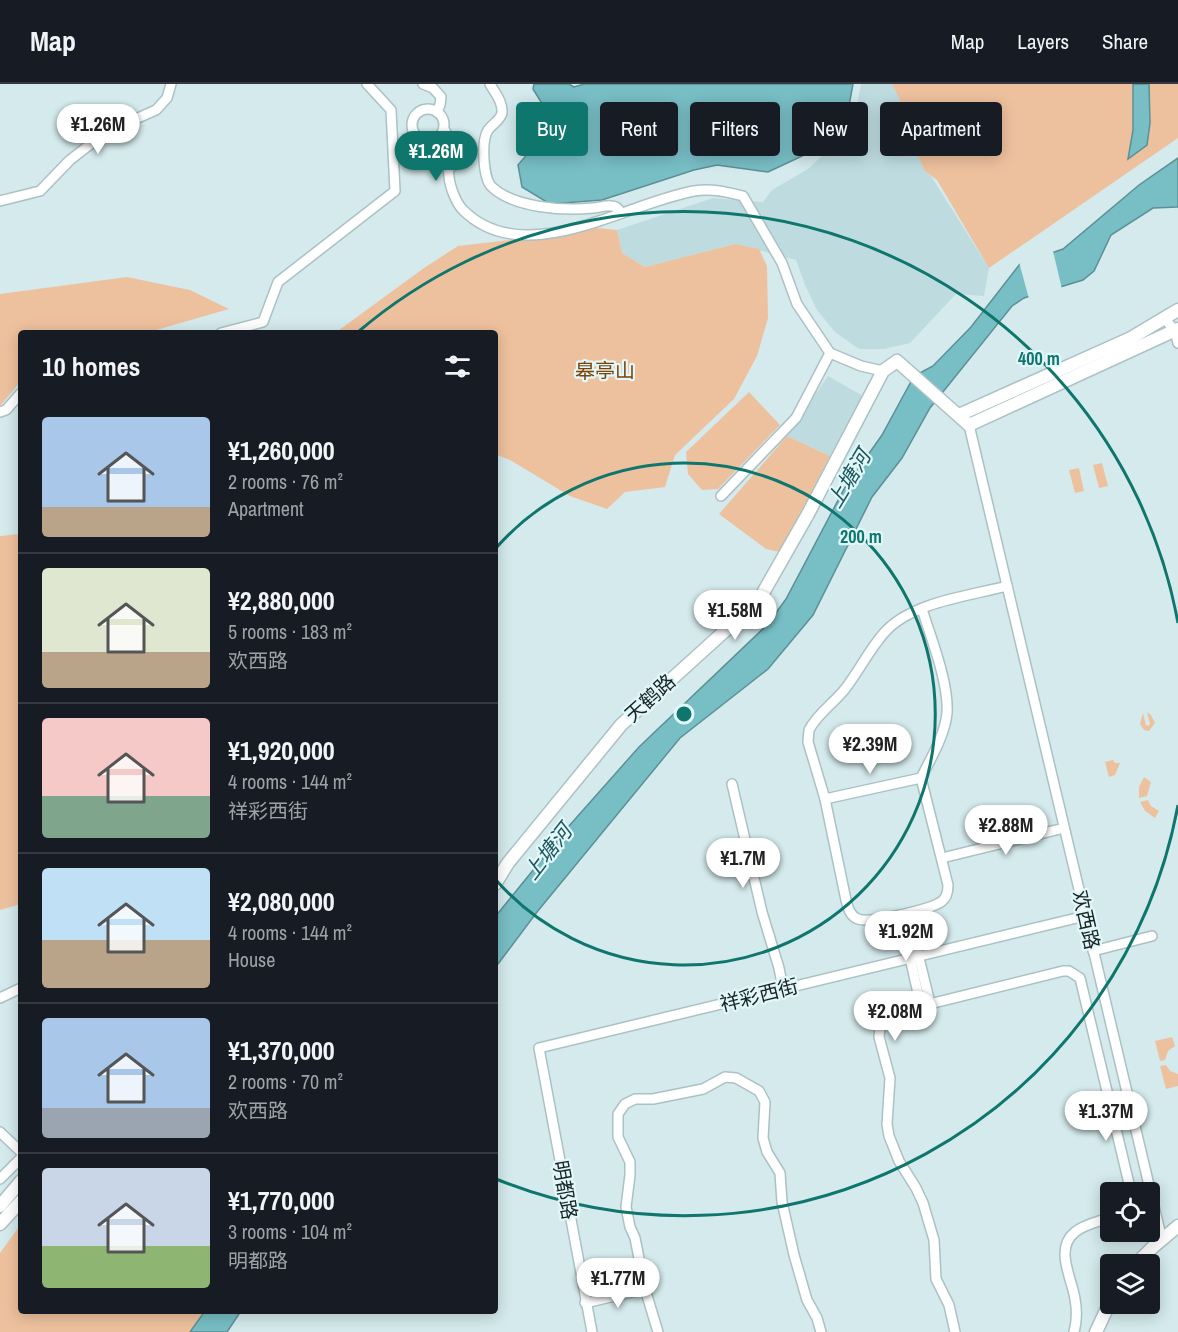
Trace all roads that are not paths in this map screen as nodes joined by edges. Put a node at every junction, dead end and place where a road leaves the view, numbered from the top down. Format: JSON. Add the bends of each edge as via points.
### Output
{"nodes":[{"id":1,"x":171,"y":84,"type":"edge"},
{"id":2,"x":367,"y":84,"type":"edge"},
{"id":3,"x":423,"y":84,"type":"edge"},
{"id":4,"x":490,"y":84,"type":"edge"},
{"id":5,"x":437,"y":112,"type":"junction"},
{"id":6,"x":444,"y":129,"type":"junction"},
{"id":7,"x":436,"y":139,"type":"junction"},
{"id":8,"x":0,"y":201,"type":"edge"},
{"id":9,"x":462,"y":209,"type":"junction"},
{"id":10,"x":621,"y":213,"type":"junction"},
{"id":11,"x":1178,"y":309,"type":"edge"},
{"id":12,"x":1165,"y":319,"type":"junction"},
{"id":13,"x":232,"y":330,"type":"edge"},
{"id":14,"x":1177,"y":334,"type":"edge"},
{"id":15,"x":830,"y":352,"type":"junction"},
{"id":16,"x":883,"y":371,"type":"junction"},
{"id":17,"x":18,"y":396,"type":"edge"},
{"id":18,"x":0,"y":412,"type":"edge"},
{"id":19,"x":959,"y":415,"type":"junction"},
{"id":20,"x":969,"y":425,"type":"junction"},
{"id":21,"x":721,"y":496,"type":"dead end"},
{"id":22,"x":1007,"y":586,"type":"junction"},
{"id":23,"x":922,"y":609,"type":"junction"},
{"id":24,"x":921,"y":778,"type":"junction"},
{"id":25,"x":732,"y":784,"type":"dead end"},
{"id":26,"x":825,"y":799,"type":"junction"},
{"id":27,"x":1064,"y":828,"type":"junction"},
{"id":28,"x":942,"y":858,"type":"junction"},
{"id":29,"x":508,"y":863,"type":"junction"},
{"id":30,"x":498,"y":871,"type":"edge"},
{"id":31,"x":498,"y":879,"type":"edge"},
{"id":32,"x":904,"y":914,"type":"junction"},
{"id":33,"x":1085,"y":916,"type":"junction"},
{"id":34,"x":1152,"y":936,"type":"dead end"},
{"id":35,"x":1093,"y":951,"type":"junction"},
{"id":36,"x":914,"y":958,"type":"junction"},
{"id":37,"x":783,"y":988,"type":"junction"},
{"id":38,"x":18,"y":989,"type":"edge"},
{"id":39,"x":0,"y":998,"type":"edge"},
{"id":40,"x":926,"y":1004,"type":"junction"},
{"id":41,"x":539,"y":1048,"type":"joint"},
{"id":42,"x":1125,"y":1085,"type":"junction"},
{"id":43,"x":1107,"y":1090,"type":"junction"},
{"id":44,"x":0,"y":1132,"type":"edge"},
{"id":45,"x":18,"y":1149,"type":"edge"},
{"id":46,"x":18,"y":1161,"type":"edge"},
{"id":47,"x":0,"y":1179,"type":"edge"},
{"id":48,"x":1129,"y":1182,"type":"edge"},
{"id":49,"x":18,"y":1185,"type":"edge"},
{"id":50,"x":18,"y":1204,"type":"edge"},
{"id":51,"x":0,"y":1206,"type":"edge"},
{"id":52,"x":1100,"y":1220,"type":"edge"},
{"id":53,"x":0,"y":1224,"type":"edge"},
{"id":54,"x":1178,"y":1226,"type":"edge"},
{"id":55,"x":1162,"y":1240,"type":"junction"},
{"id":56,"x":1147,"y":1254,"type":"edge"},
{"id":57,"x":645,"y":1289,"type":"junction"},
{"id":58,"x":585,"y":1303,"type":"junction"},
{"id":59,"x":1104,"y":1314,"type":"edge"},
{"id":60,"x":592,"y":1332,"type":"edge"},
{"id":61,"x":658,"y":1332,"type":"edge"},
{"id":62,"x":821,"y":1332,"type":"edge"},
{"id":63,"x":955,"y":1332,"type":"edge"},
{"id":64,"x":1074,"y":1332,"type":"edge"},
{"id":65,"x":1096,"y":1332,"type":"edge"}],
"edges":[{"from":1,"to":8,"type":"street","via":[[167,98],[156,110],[106,132],[70,160],[40,191]]},
{"from":2,"to":13,"type":"street","via":[[392,110],[395,190],[278,282],[263,322]]},
{"from":3,"to":5,"type":"street","via":[[441,97]]},
{"from":4,"to":10,"type":"street","via":[[502,111],[484,140],[485,174],[490,186],[504,196],[534,205],[566,209],[610,205]]},
{"from":5,"to":6,"type":"street"},
{"from":5,"to":7,"type":"street","via":[[422,110],[412,123],[418,138]]},
{"from":6,"to":7,"type":"street"},
{"from":6,"to":9,"type":"street","via":[[453,152],[453,172]]},
{"from":7,"to":9,"type":"street","via":[[447,155],[449,180]]},
{"from":9,"to":10,"type":"street","via":[[482,224],[518,236],[591,225]]},
{"from":10,"to":15,"type":"street","via":[[695,191],[720,190],[744,196],[782,263],[797,304]]},
{"from":11,"to":12,"type":"main road"},
{"from":12,"to":14,"type":"street"},
{"from":12,"to":19,"type":"main road"},
{"from":14,"to":20,"type":"main road"},
{"from":15,"to":16,"type":"street"},
{"from":15,"to":21,"type":"street","via":[[796,418]]},
{"from":16,"to":19,"type":"main road","via":[[897,361]]},
{"from":16,"to":29,"type":"main road","name":"天鹤路","via":[[759,600],[621,725]]},
{"from":17,"to":18,"type":"street"},
{"from":19,"to":20,"type":"main road"},
{"from":20,"to":22,"type":"street","name":"欢西路"},
{"from":22,"to":23,"type":"street"},
{"from":22,"to":27,"type":"street","name":"欢西路"},
{"from":23,"to":24,"type":"street","via":[[945,687],[947,714]]},
{"from":23,"to":26,"type":"street","via":[[909,613],[885,632],[844,690],[808,730]]},
{"from":24,"to":26,"type":"street"},
{"from":24,"to":28,"type":"street"},
{"from":25,"to":37,"type":"street"},
{"from":26,"to":32,"type":"street","via":[[849,911],[861,921]]},
{"from":27,"to":28,"type":"street"},
{"from":27,"to":33,"type":"street","name":"欢西路"},
{"from":28,"to":32,"type":"street","via":[[948,885],[946,898]]},
{"from":29,"to":30,"type":"main road","name":"天鹤路"},
{"from":29,"to":31,"type":"main road","name":"天鹤路"},
{"from":32,"to":36,"type":"street"},
{"from":33,"to":35,"type":"street","name":"欢西路"},
{"from":33,"to":36,"type":"street","name":"祥彩西街"},
{"from":34,"to":35,"type":"street"},
{"from":35,"to":42,"type":"street","name":"欢西路"},
{"from":36,"to":37,"type":"street","name":"祥彩西街"},
{"from":36,"to":40,"type":"street"},
{"from":37,"to":41,"type":"street","name":"祥彩西街"},
{"from":38,"to":39,"type":"street"},
{"from":40,"to":43,"type":"street","via":[[1063,971],[1075,974],[1080,978]]},
{"from":40,"to":63,"type":"street","via":[[889,1014],[883,1019],[879,1037],[890,1078],[887,1124],[893,1148],[923,1203],[934,1240],[936,1280],[949,1305]]},
{"from":41,"to":58,"type":"street","name":"明都路"},
{"from":42,"to":43,"type":"street"},
{"from":42,"to":55,"type":"street","name":"欢西路"},
{"from":43,"to":48,"type":"street"},
{"from":44,"to":45,"type":"street"},
{"from":46,"to":47,"type":"street"},
{"from":49,"to":51,"type":"main road"},
{"from":50,"to":53,"type":"main road"},
{"from":52,"to":64,"type":"street","via":[[1083,1226],[1066,1244],[1065,1259],[1076,1301]]},
{"from":54,"to":55,"type":"main road"},
{"from":55,"to":56,"type":"main road"},
{"from":57,"to":58,"type":"street"},
{"from":57,"to":61,"type":"street"},
{"from":57,"to":62,"type":"street","via":[[626,1207],[630,1162],[618,1137],[618,1114],[635,1099],[703,1089],[725,1077],[735,1078],[759,1091],[765,1102],[763,1138],[780,1173],[794,1255]]},
{"from":58,"to":60,"type":"street","name":"明都路"},
{"from":59,"to":65,"type":"main road"}]}
